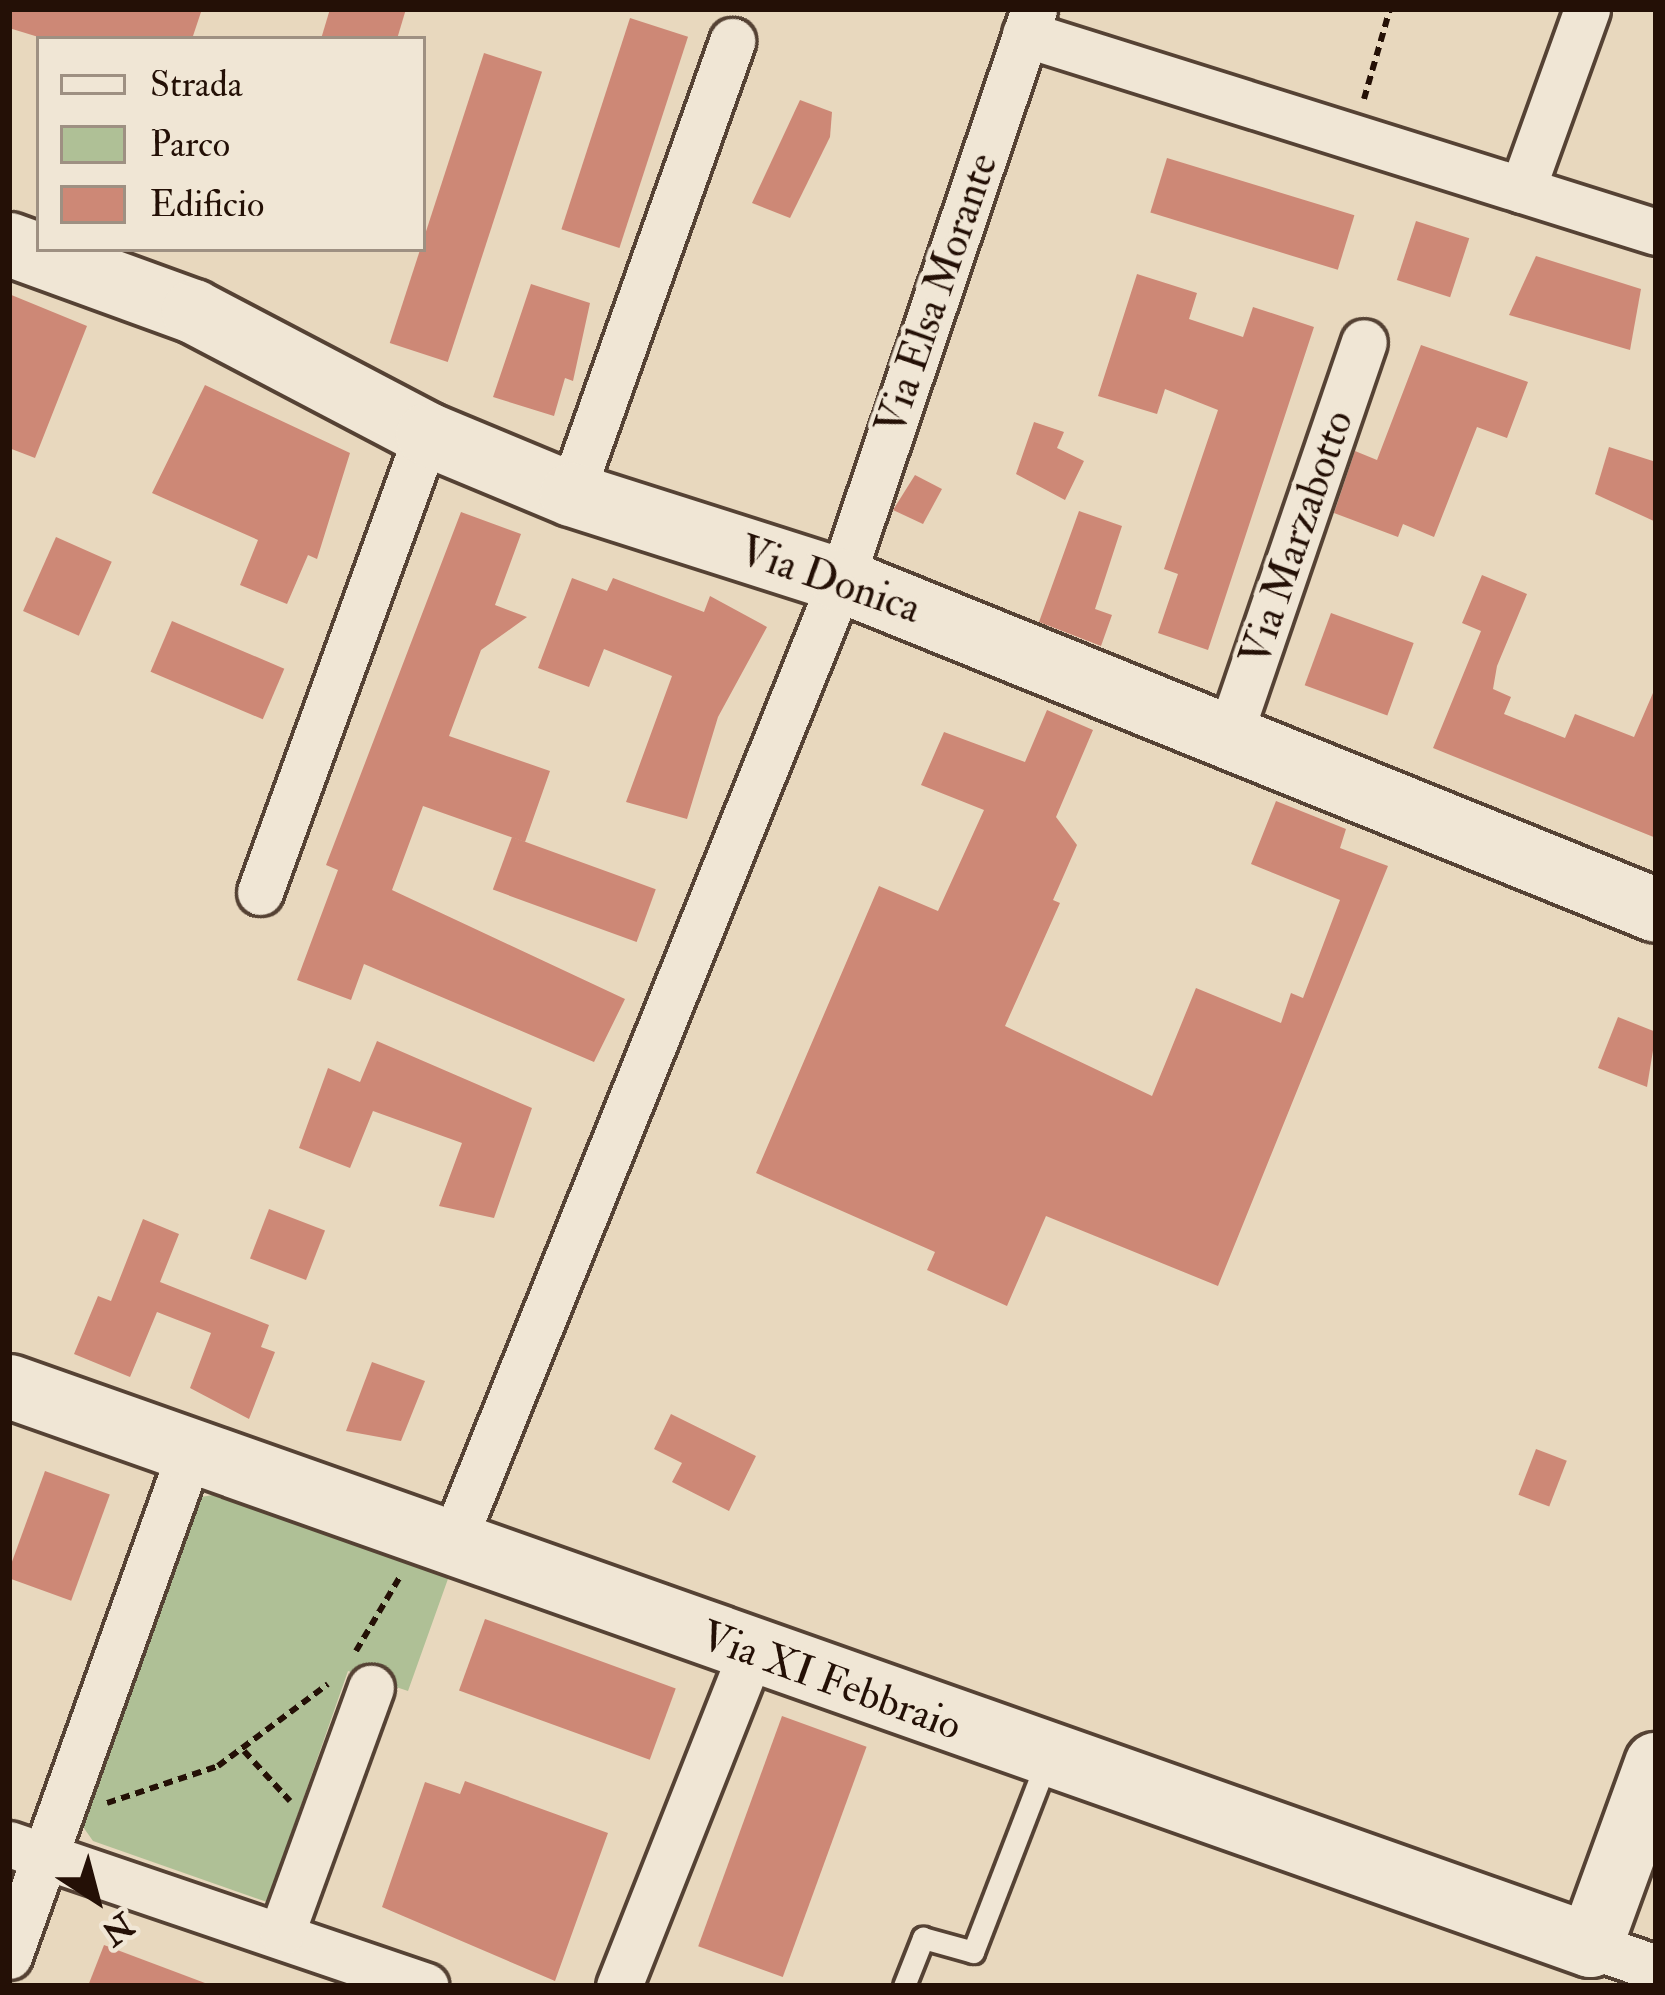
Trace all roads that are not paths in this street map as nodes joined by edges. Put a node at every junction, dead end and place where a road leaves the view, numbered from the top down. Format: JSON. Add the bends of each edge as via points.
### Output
{"nodes":[{"id":1,"x":1587,"y":9,"type":"edge"},
{"id":2,"x":1029,"y":21,"type":"edge"},
{"id":3,"x":732,"y":41,"type":"dead end"},
{"id":4,"x":1522,"y":190,"type":"junction"},
{"id":5,"x":1656,"y":232,"type":"edge"},
{"id":6,"x":9,"y":244,"type":"edge"},
{"id":7,"x":1364,"y":342,"type":"dead end"},
{"id":8,"x":427,"y":434,"type":"junction"},
{"id":9,"x":571,"y":494,"type":"junction"},
{"id":10,"x":841,"y":580,"type":"junction"},
{"id":11,"x":1230,"y":733,"type":"junction"},
{"id":12,"x":260,"y":892,"type":"dead end"},
{"id":13,"x":1656,"y":910,"type":"edge"},
{"id":14,"x":9,"y":1387,"type":"edge"},
{"id":15,"x":190,"y":1452,"type":"junction"},
{"id":16,"x":437,"y":1539,"type":"junction"},
{"id":17,"x":751,"y":1652,"type":"junction"},
{"id":18,"x":371,"y":1688,"type":"dead end"},
{"id":19,"x":1048,"y":1758,"type":"junction"},
{"id":20,"x":1656,"y":1764,"type":"edge"},
{"id":21,"x":27,"y":1850,"type":"edge"},
{"id":22,"x":282,"y":1932,"type":"junction"},
{"id":23,"x":1590,"y":1945,"type":"junction"},
{"id":24,"x":9,"y":1956,"type":"edge"},
{"id":25,"x":1656,"y":1968,"type":"edge"},
{"id":26,"x":425,"y":1986,"type":"edge"},
{"id":27,"x":619,"y":1986,"type":"edge"},
{"id":28,"x":904,"y":1986,"type":"edge"}],
"edges":[{"from":1,"to":4,"type":"street"},
{"from":2,"to":4,"type":"street"},
{"from":2,"to":10,"type":"street","name":"Via Elsa Morante"},
{"from":3,"to":9,"type":"street"},
{"from":4,"to":5,"type":"street"},
{"from":6,"to":8,"type":"main road","name":"Via Donica","via":[[193,311]]},
{"from":7,"to":11,"type":"street","name":"Via Marzabotto"},
{"from":8,"to":9,"type":"main road","name":"Via Donica"},
{"from":8,"to":12,"type":"street"},
{"from":9,"to":10,"type":"main road","name":"Via Donica"},
{"from":10,"to":11,"type":"main road","name":"Via Donica"},
{"from":10,"to":16,"type":"street","name":"Via Elsa Morante"},
{"from":11,"to":13,"type":"main road","name":"Via Donica"},
{"from":14,"to":15,"type":"main road","name":"Via XI Febbraio"},
{"from":15,"to":16,"type":"main road","name":"Via XI Febbraio"},
{"from":15,"to":21,"type":"street","via":[[68,1793]]},
{"from":16,"to":17,"type":"main road","name":"Via XI Febbraio"},
{"from":17,"to":19,"type":"main road","name":"Via XI Febbraio"},
{"from":17,"to":27,"type":"street"},
{"from":18,"to":22,"type":"street"},
{"from":19,"to":23,"type":"main road","name":"Via XI Febbraio"},
{"from":19,"to":28,"type":"lane","via":[[973,1952],[923,1938]]},
{"from":20,"to":23,"type":"main road"},
{"from":21,"to":22,"type":"street"},
{"from":21,"to":24,"type":"street"},
{"from":22,"to":26,"type":"street"},
{"from":23,"to":25,"type":"street","name":"Via XI Febbraio"}]}
